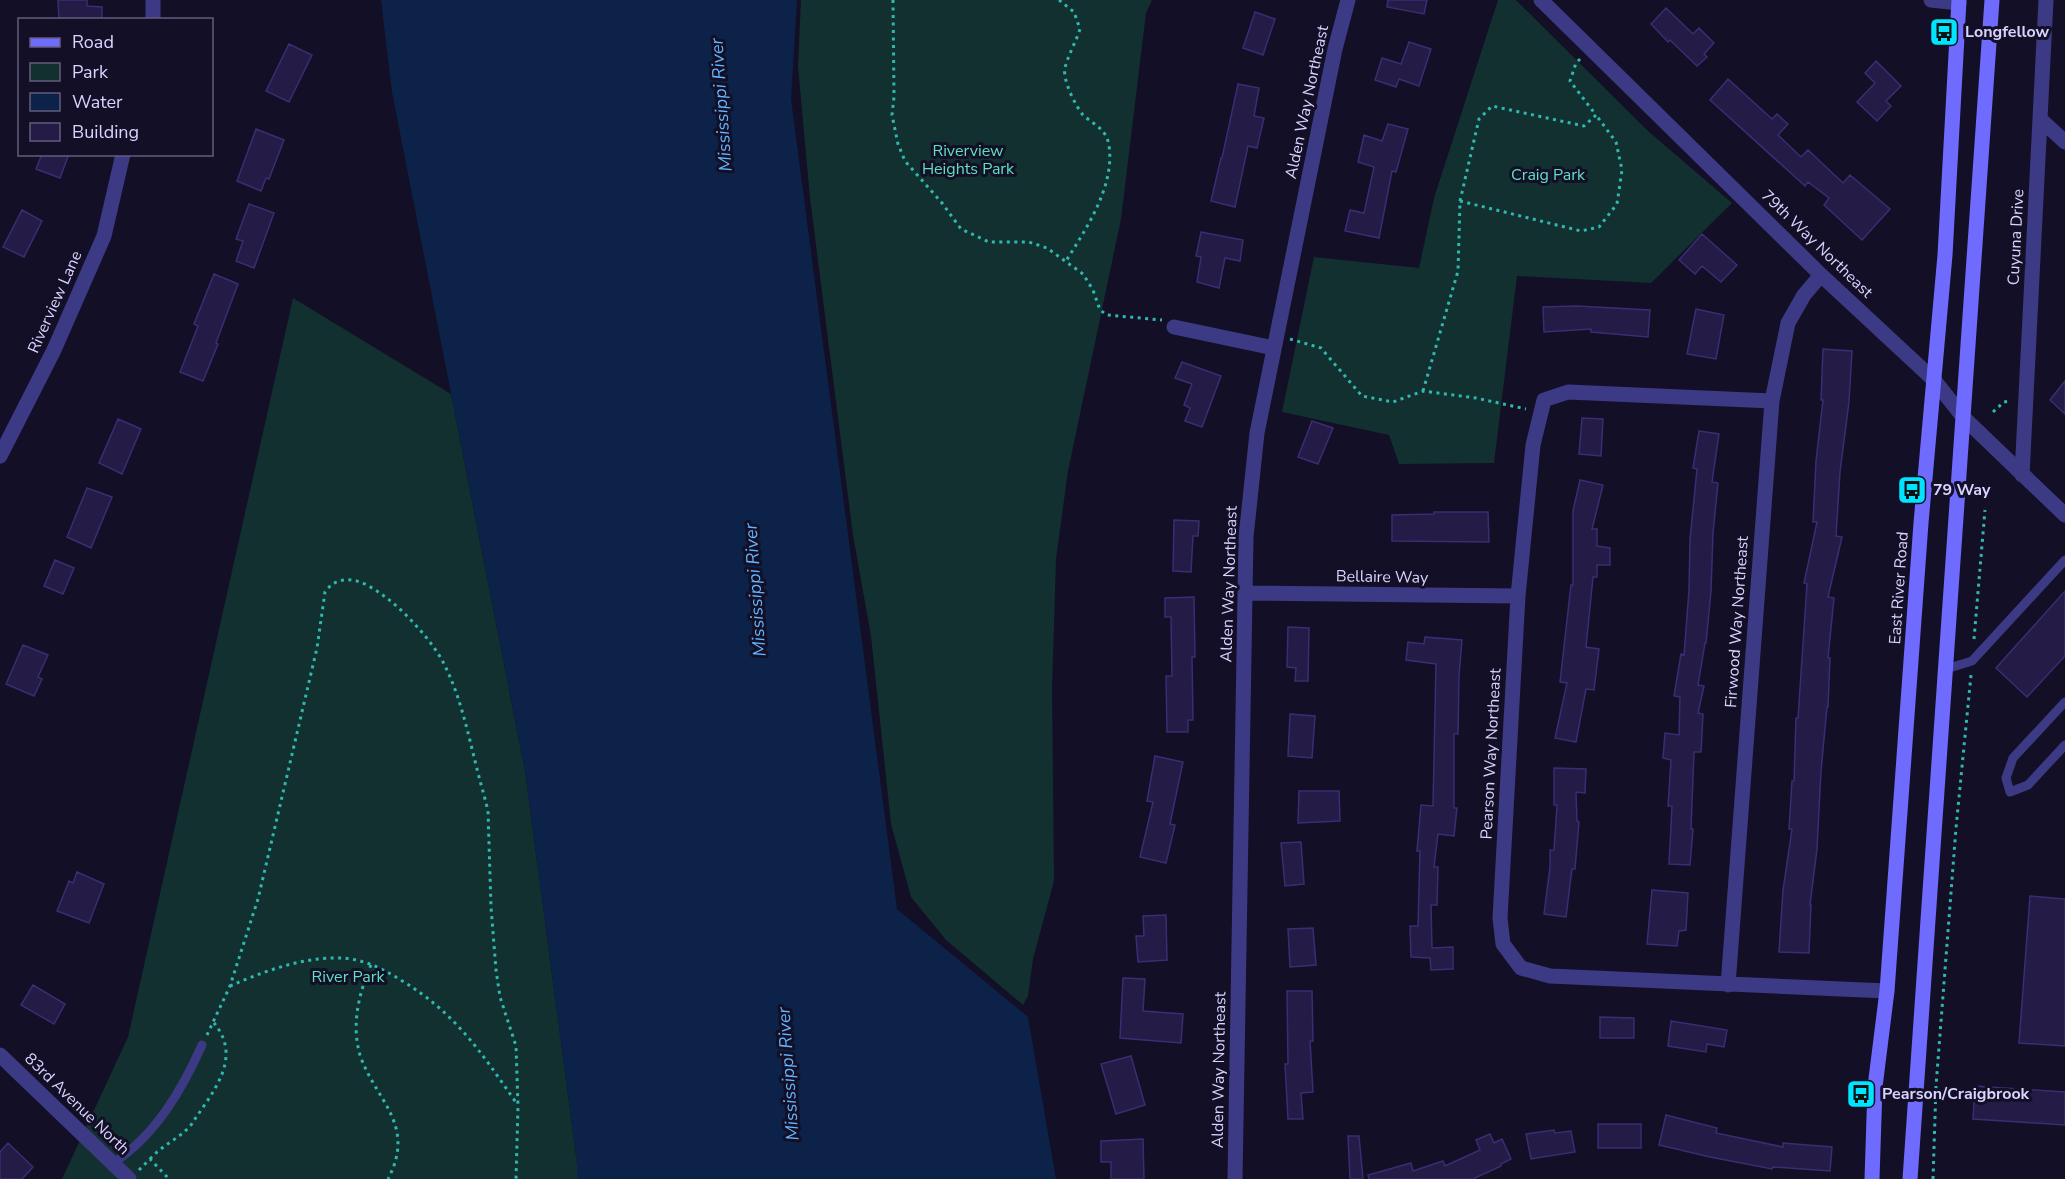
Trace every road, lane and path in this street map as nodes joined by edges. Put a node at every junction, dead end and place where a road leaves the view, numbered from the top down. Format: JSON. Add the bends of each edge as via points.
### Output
{"nodes":[{"id":1,"x":153,"y":0,"type":"edge"},
{"id":2,"x":893,"y":0,"type":"edge"},
{"id":3,"x":1059,"y":0,"type":"edge"},
{"id":4,"x":1348,"y":0,"type":"edge"},
{"id":5,"x":1541,"y":0,"type":"edge"},
{"id":6,"x":1931,"y":0,"type":"edge"},
{"id":7,"x":1992,"y":0,"type":"edge"},
{"id":8,"x":2046,"y":0,"type":"edge"},
{"id":9,"x":1959,"y":1,"type":"edge"},
{"id":10,"x":153,"y":18,"type":"edge"},
{"id":11,"x":1590,"y":48,"type":"junction"},
{"id":12,"x":1596,"y":115,"type":"junction"},
{"id":13,"x":2040,"y":119,"type":"junction"},
{"id":14,"x":2065,"y":142,"type":"edge"},
{"id":15,"x":123,"y":156,"type":"edge"},
{"id":16,"x":1460,"y":201,"type":"junction"},
{"id":17,"x":1066,"y":262,"type":"junction"},
{"id":18,"x":1821,"y":275,"type":"junction"},
{"id":19,"x":1174,"y":327,"type":"joint"},
{"id":20,"x":1275,"y":342,"type":"junction"},
{"id":21,"x":1934,"y":380,"type":"junction"},
{"id":22,"x":1423,"y":390,"type":"junction"},
{"id":23,"x":1772,"y":401,"type":"junction"},
{"id":24,"x":1541,"y":412,"type":"junction"},
{"id":25,"x":1964,"y":418,"type":"junction"},
{"id":26,"x":0,"y":456,"type":"edge"},
{"id":27,"x":2022,"y":475,"type":"junction"},
{"id":28,"x":1985,"y":510,"type":"dead end"},
{"id":29,"x":2065,"y":515,"type":"edge"},
{"id":30,"x":2065,"y":560,"type":"edge"},
{"id":31,"x":1245,"y":593,"type":"junction"},
{"id":32,"x":1518,"y":596,"type":"junction"},
{"id":33,"x":1972,"y":661,"type":"junction"},
{"id":34,"x":1946,"y":669,"type":"junction"},
{"id":35,"x":2065,"y":702,"type":"edge"},
{"id":36,"x":2065,"y":745,"type":"edge"},
{"id":37,"x":371,"y":965,"type":"junction"},
{"id":38,"x":1728,"y":985,"type":"junction"},
{"id":39,"x":230,"y":986,"type":"junction"},
{"id":40,"x":1887,"y":991,"type":"junction"},
{"id":41,"x":214,"y":1022,"type":"junction"},
{"id":42,"x":202,"y":1045,"type":"joint"},
{"id":43,"x":0,"y":1055,"type":"edge"},
{"id":44,"x":518,"y":1106,"type":"junction"},
{"id":45,"x":150,"y":1159,"type":"junction"},
{"id":46,"x":113,"y":1163,"type":"junction"},
{"id":47,"x":132,"y":1176,"type":"edge"},
{"id":48,"x":169,"y":1179,"type":"edge"},
{"id":49,"x":388,"y":1179,"type":"edge"},
{"id":50,"x":516,"y":1179,"type":"edge"},
{"id":51,"x":1235,"y":1179,"type":"edge"},
{"id":52,"x":1872,"y":1179,"type":"edge"},
{"id":53,"x":1910,"y":1179,"type":"edge"},
{"id":54,"x":1933,"y":1179,"type":"edge"}],
"edges":[{"from":1,"to":10,"type":"street"},
{"from":2,"to":17,"type":"path","via":[[892,115],[905,161],[960,229],[989,242],[1039,244]]},
{"from":3,"to":17,"type":"path","via":[[1074,12],[1080,29],[1064,70],[1067,85],[1082,114],[1102,129],[1109,145],[1108,172],[1097,210]]},
{"from":4,"to":20,"type":"street","name":"Alden Way Northeast"},
{"from":5,"to":11,"type":"street","name":"79th Way Northeast"},
{"from":6,"to":9,"type":"street"},
{"from":7,"to":25,"type":"main road"},
{"from":8,"to":13,"type":"street","name":"Cuyuna Drive"},
{"from":9,"to":21,"type":"main road","name":"East River Road"},
{"from":11,"to":12,"type":"path","via":[[1576,63],[1570,81]]},
{"from":11,"to":18,"type":"street","name":"79th Way Northeast"},
{"from":12,"to":16,"type":"path","via":[[1584,126],[1492,106],[1479,119]]},
{"from":12,"to":16,"type":"path","via":[[1616,142],[1622,170],[1617,204],[1599,227],[1581,231]]},
{"from":13,"to":14,"type":"street"},
{"from":13,"to":27,"type":"street","name":"Cuyuna Drive"},
{"from":15,"to":26,"type":"street","name":"Riverview Lane","via":[[104,236],[54,350]]},
{"from":16,"to":22,"type":"path","via":[[1458,271]]},
{"from":17,"to":19,"type":"path","via":[[1083,274],[1100,310],[1107,315],[1160,319]]},
{"from":18,"to":21,"type":"street","name":"79th Way Northeast"},
{"from":18,"to":23,"type":"street","name":"Firwood Way Northeast","via":[[1804,294],[1788,323]]},
{"from":19,"to":20,"type":"street"},
{"from":20,"to":22,"type":"path","via":[[1321,348],[1362,396],[1392,402]]},
{"from":20,"to":31,"type":"street","name":"Alden Way Northeast","via":[[1257,433],[1246,537]]},
{"from":21,"to":25,"type":"street","name":"79th Way Northeast"},
{"from":21,"to":40,"type":"main road","name":"East River Road"},
{"from":22,"to":24,"type":"path"},
{"from":23,"to":24,"type":"street","via":[[1568,392],[1544,400]]},
{"from":23,"to":38,"type":"street","name":"Firwood Way Northeast"},
{"from":24,"to":32,"type":"street","name":"Pearson Way Northeast","via":[[1533,445]]},
{"from":25,"to":27,"type":"street","name":"79th Way Northeast"},
{"from":25,"to":34,"type":"main road"},
{"from":27,"to":29,"type":"street","name":"79th Way Northeast"},
{"from":28,"to":33,"type":"path"},
{"from":30,"to":33,"type":"lane"},
{"from":31,"to":32,"type":"street","name":"Bellaire Way"},
{"from":31,"to":51,"type":"street","name":"Alden Way Northeast"},
{"from":32,"to":38,"type":"street","name":"Pearson Way Northeast","via":[[1500,918],[1503,944],[1521,968],[1550,976]]},
{"from":33,"to":34,"type":"lane"},
{"from":33,"to":54,"type":"path","via":[[1936,1086]]},
{"from":34,"to":53,"type":"main road"},
{"from":35,"to":36,"type":"lane","via":[[2013,758],[2006,778],[2010,792],[2028,785]]},
{"from":37,"to":39,"type":"path","via":[[335,958],[283,966]]},
{"from":37,"to":44,"type":"path","via":[[419,990],[449,1015]]},
{"from":37,"to":49,"type":"path","via":[[359,999],[356,1034],[366,1069],[395,1123],[396,1153]]},
{"from":38,"to":40,"type":"street","name":"Pearson Way Northeast"},
{"from":39,"to":41,"type":"path"},
{"from":39,"to":44,"type":"path","via":[[282,805],[317,648],[325,592],[330,585],[346,578],[358,581],[387,597],[414,624],[440,658],[454,689],[488,812],[496,970],[516,1046]]},
{"from":40,"to":52,"type":"main road","name":"East River Road","via":[[1875,1088]]},
{"from":41,"to":42,"type":"path"},
{"from":41,"to":45,"type":"path","via":[[226,1049],[224,1071],[191,1125]]},
{"from":42,"to":46,"type":"lane","via":[[162,1115],[142,1141]]},
{"from":43,"to":46,"type":"street","name":"83rd Avenue North"},
{"from":44,"to":50,"type":"path"},
{"from":45,"to":47,"type":"path"},
{"from":45,"to":48,"type":"path"},
{"from":46,"to":47,"type":"street","name":"83rd Avenue North"}]}
